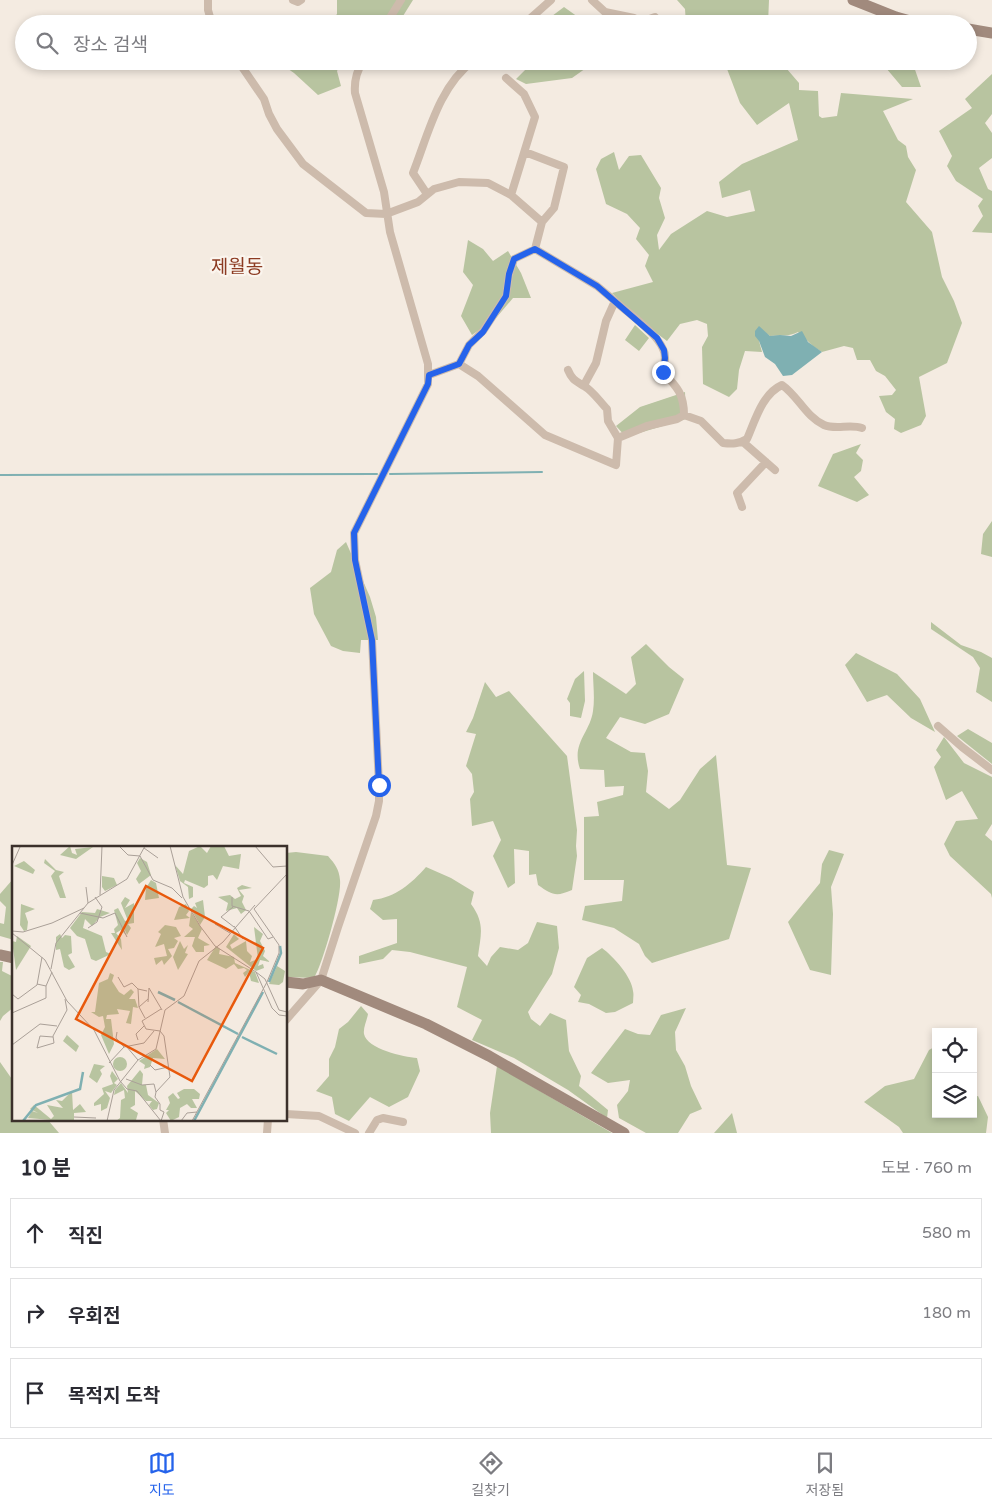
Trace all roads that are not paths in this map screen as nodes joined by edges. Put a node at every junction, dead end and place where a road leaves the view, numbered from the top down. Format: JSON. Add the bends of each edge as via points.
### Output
{"nodes":[{"id":1,"x":210,"y":0,"type":"edge"},
{"id":2,"x":293,"y":0,"type":"edge"},
{"id":3,"x":302,"y":0,"type":"edge"},
{"id":4,"x":401,"y":0,"type":"edge"},
{"id":5,"x":552,"y":0,"type":"edge"},
{"id":6,"x":592,"y":0,"type":"edge"},
{"id":7,"x":853,"y":0,"type":"edge"},
{"id":8,"x":209,"y":15,"type":"edge"},
{"id":9,"x":392,"y":15,"type":"edge"},
{"id":10,"x":534,"y":15,"type":"edge"},
{"id":11,"x":620,"y":15,"type":"edge"},
{"id":12,"x":891,"y":15,"type":"edge"},
{"id":13,"x":977,"y":30,"type":"edge"},
{"id":14,"x":992,"y":33,"type":"edge"},
{"id":15,"x":244,"y":70,"type":"edge"},
{"id":16,"x":358,"y":70,"type":"edge"},
{"id":17,"x":461,"y":70,"type":"edge"},
{"id":18,"x":506,"y":78,"type":"dead end"},
{"id":19,"x":526,"y":152,"type":"junction"},
{"id":20,"x":427,"y":194,"type":"junction"},
{"id":21,"x":511,"y":195,"type":"junction"},
{"id":22,"x":386,"y":214,"type":"junction"},
{"id":23,"x":542,"y":222,"type":"junction"},
{"id":24,"x":535,"y":249,"type":"junction"},
{"id":25,"x":615,"y":301,"type":"junction"},
{"id":26,"x":459,"y":364,"type":"junction"},
{"id":27,"x":568,"y":370,"type":"dead end"},
{"id":28,"x":429,"y":375,"type":"junction"},
{"id":29,"x":584,"y":385,"type":"junction"},
{"id":30,"x":684,"y":415,"type":"junction"},
{"id":31,"x":862,"y":428,"type":"dead end"},
{"id":32,"x":618,"y":438,"type":"junction"},
{"id":33,"x":743,"y":442,"type":"junction"},
{"id":34,"x":766,"y":462,"type":"junction"},
{"id":35,"x":775,"y":470,"type":"dead end"},
{"id":36,"x":742,"y":507,"type":"dead end"},
{"id":37,"x":938,"y":726,"type":"dead end"},
{"id":38,"x":992,"y":770,"type":"edge"},
{"id":39,"x":321,"y":980,"type":"junction"},
{"id":40,"x":288,"y":982,"type":"edge"},
{"id":41,"x":288,"y":1018,"type":"edge"},
{"id":42,"x":288,"y":1114,"type":"edge"},
{"id":43,"x":163,"y":1120,"type":"edge"},
{"id":44,"x":268,"y":1120,"type":"edge"},
{"id":45,"x":403,"y":1122,"type":"dead end"},
{"id":46,"x":165,"y":1133,"type":"edge"},
{"id":47,"x":267,"y":1133,"type":"edge"},
{"id":48,"x":355,"y":1133,"type":"edge"},
{"id":49,"x":369,"y":1133,"type":"edge"},
{"id":50,"x":624,"y":1133,"type":"edge"}],
"edges":[{"from":1,"to":8,"type":"street"},
{"from":2,"to":3,"type":"street"},
{"from":4,"to":9,"type":"street"},
{"from":5,"to":10,"type":"street"},
{"from":6,"to":11,"type":"street","via":[[605,12]]},
{"from":7,"to":12,"type":"street"},
{"from":13,"to":14,"type":"street"},
{"from":15,"to":22,"type":"street","via":[[264,99],[276,129],[303,164],[366,213]]},
{"from":16,"to":22,"type":"street","via":[[355,94],[384,192]]},
{"from":17,"to":20,"type":"street","via":[[441,102],[413,173]]},
{"from":18,"to":19,"type":"street","via":[[524,94],[536,117]]},
{"from":19,"to":21,"type":"street"},
{"from":19,"to":23,"type":"street","via":[[564,167],[554,208]]},
{"from":20,"to":21,"type":"street","via":[[459,182],[488,184]]},
{"from":20,"to":22,"type":"street","via":[[418,202]]},
{"from":21,"to":23,"type":"street"},
{"from":22,"to":28,"type":"street"},
{"from":23,"to":24,"type":"street"},
{"from":24,"to":25,"type":"street","via":[[597,286]]},
{"from":24,"to":26,"type":"street","via":[[514,259],[506,296],[483,332],[469,345]]},
{"from":25,"to":29,"type":"street","via":[[606,320],[596,363]]},
{"from":25,"to":30,"type":"street","via":[[657,338],[664,350],[663,372],[684,402]]},
{"from":26,"to":28,"type":"street"},
{"from":26,"to":32,"type":"street","via":[[478,376],[545,436],[616,465]]},
{"from":27,"to":29,"type":"street","via":[[578,384]]},
{"from":28,"to":39,"type":"street","via":[[428,384],[354,533],[355,560],[372,640],[379,800]]},
{"from":29,"to":32,"type":"street","via":[[608,409],[608,421]]},
{"from":30,"to":32,"type":"street"},
{"from":30,"to":33,"type":"street","via":[[702,421],[723,443]]},
{"from":31,"to":33,"type":"street","via":[[827,426],[814,420],[782,385],[767,396]]},
{"from":33,"to":34,"type":"street"},
{"from":34,"to":35,"type":"street"},
{"from":34,"to":36,"type":"street","via":[[737,493]]},
{"from":37,"to":38,"type":"street"},
{"from":39,"to":40,"type":"street","via":[[303,984]]},
{"from":39,"to":41,"type":"street"},
{"from":39,"to":50,"type":"street","via":[[426,1024]]},
{"from":42,"to":48,"type":"street","via":[[319,1116]]},
{"from":43,"to":46,"type":"street"},
{"from":44,"to":47,"type":"street"},
{"from":45,"to":49,"type":"street","via":[[382,1118],[376,1120]]}]}
